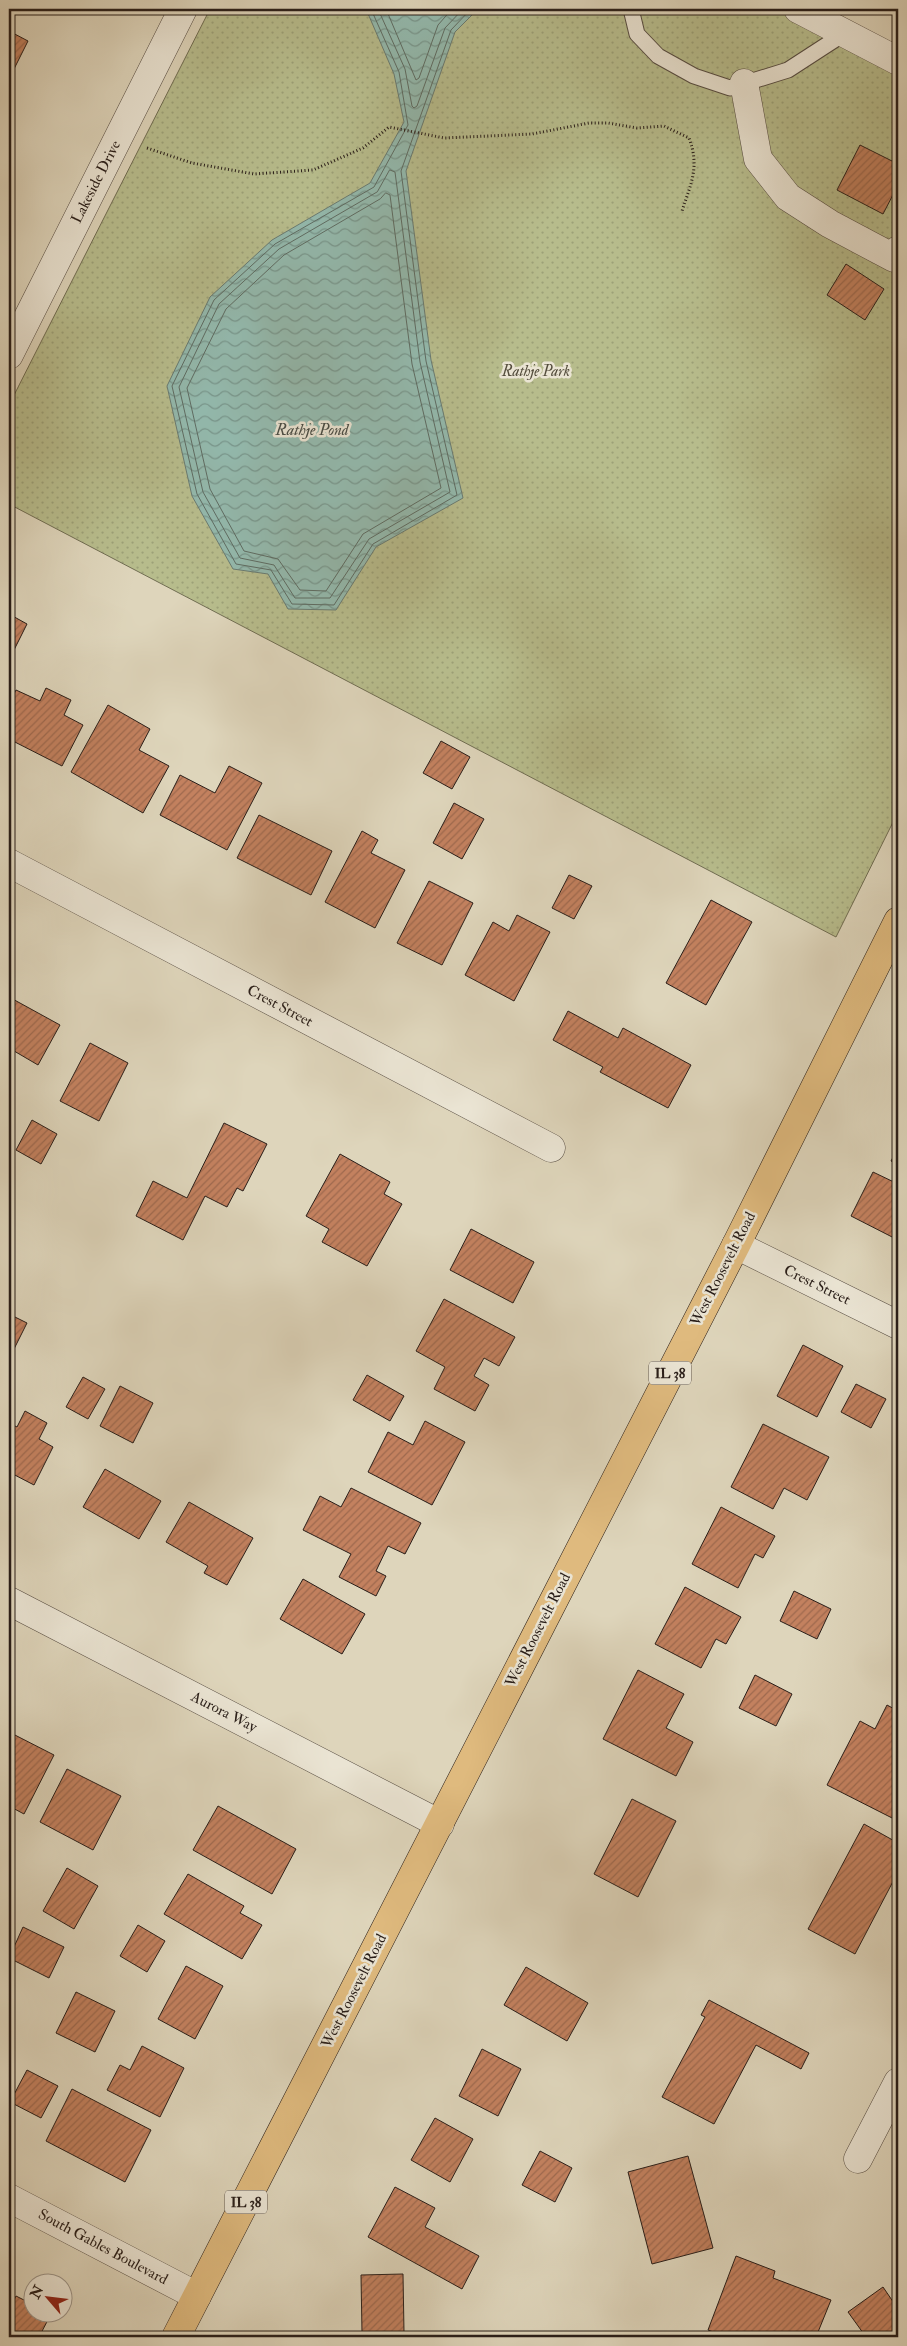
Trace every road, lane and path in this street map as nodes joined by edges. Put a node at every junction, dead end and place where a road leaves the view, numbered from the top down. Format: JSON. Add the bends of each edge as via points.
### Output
{"nodes":[{"id":1,"x":183,"y":9,"type":"edge"},
{"id":2,"x":631,"y":9,"type":"edge"},
{"id":3,"x":798,"y":9,"type":"edge"},
{"id":4,"x":845,"y":33,"type":"junction"},
{"id":5,"x":898,"y":61,"type":"edge"},
{"id":6,"x":744,"y":84,"type":"junction"},
{"id":7,"x":118,"y":138,"type":"junction"},
{"id":8,"x":682,"y":211,"type":"dead end"},
{"id":9,"x":898,"y":250,"type":"edge"},
{"id":10,"x":9,"y":356,"type":"edge"},
{"id":11,"x":9,"y":863,"type":"edge"},
{"id":12,"x":898,"y":921,"type":"edge"},
{"id":13,"x":551,"y":1148,"type":"dead end"},
{"id":14,"x":736,"y":1244,"type":"junction"},
{"id":15,"x":898,"y":1325,"type":"edge"},
{"id":16,"x":9,"y":1601,"type":"edge"},
{"id":17,"x":440,"y":1824,"type":"junction"},
{"id":18,"x":898,"y":2082,"type":"edge"},
{"id":19,"x":858,"y":2159,"type":"dead end"},
{"id":20,"x":9,"y":2198,"type":"edge"},
{"id":21,"x":197,"y":2296,"type":"junction"},
{"id":22,"x":176,"y":2337,"type":"edge"}],
"edges":[{"from":1,"to":7,"type":"street","name":"Lakeside Drive"},
{"from":2,"to":6,"type":"lane","via":[[638,34],[658,56],[694,76],[730,88]]},
{"from":3,"to":4,"type":"street"},
{"from":4,"to":5,"type":"street"},
{"from":4,"to":6,"type":"lane","via":[[788,70]]},
{"from":6,"to":9,"type":"street","via":[[758,159],[788,197],[894,258]]},
{"from":7,"to":8,"type":"path","via":[[192,163],[254,174],[312,170],[363,148],[388,127],[444,138],[532,134],[589,123],[637,128],[664,126],[689,138],[695,153],[694,173]]},
{"from":7,"to":10,"type":"street","name":"Lakeside Drive"},
{"from":11,"to":13,"type":"street","name":"Crest Street"},
{"from":12,"to":14,"type":"main road","name":"West Roosevelt Road","number":"IL 38"},
{"from":14,"to":15,"type":"street","name":"Crest Street"},
{"from":14,"to":17,"type":"main road","name":"West Roosevelt Road","number":"IL 38"},
{"from":16,"to":17,"type":"street","name":"Aurora Way"},
{"from":17,"to":21,"type":"main road","name":"West Roosevelt Road","number":"IL 38"},
{"from":18,"to":19,"type":"street"},
{"from":20,"to":21,"type":"street","name":"South Gables Boulevard"},
{"from":21,"to":22,"type":"main road","name":"West Roosevelt Road","number":"IL 38"}]}
